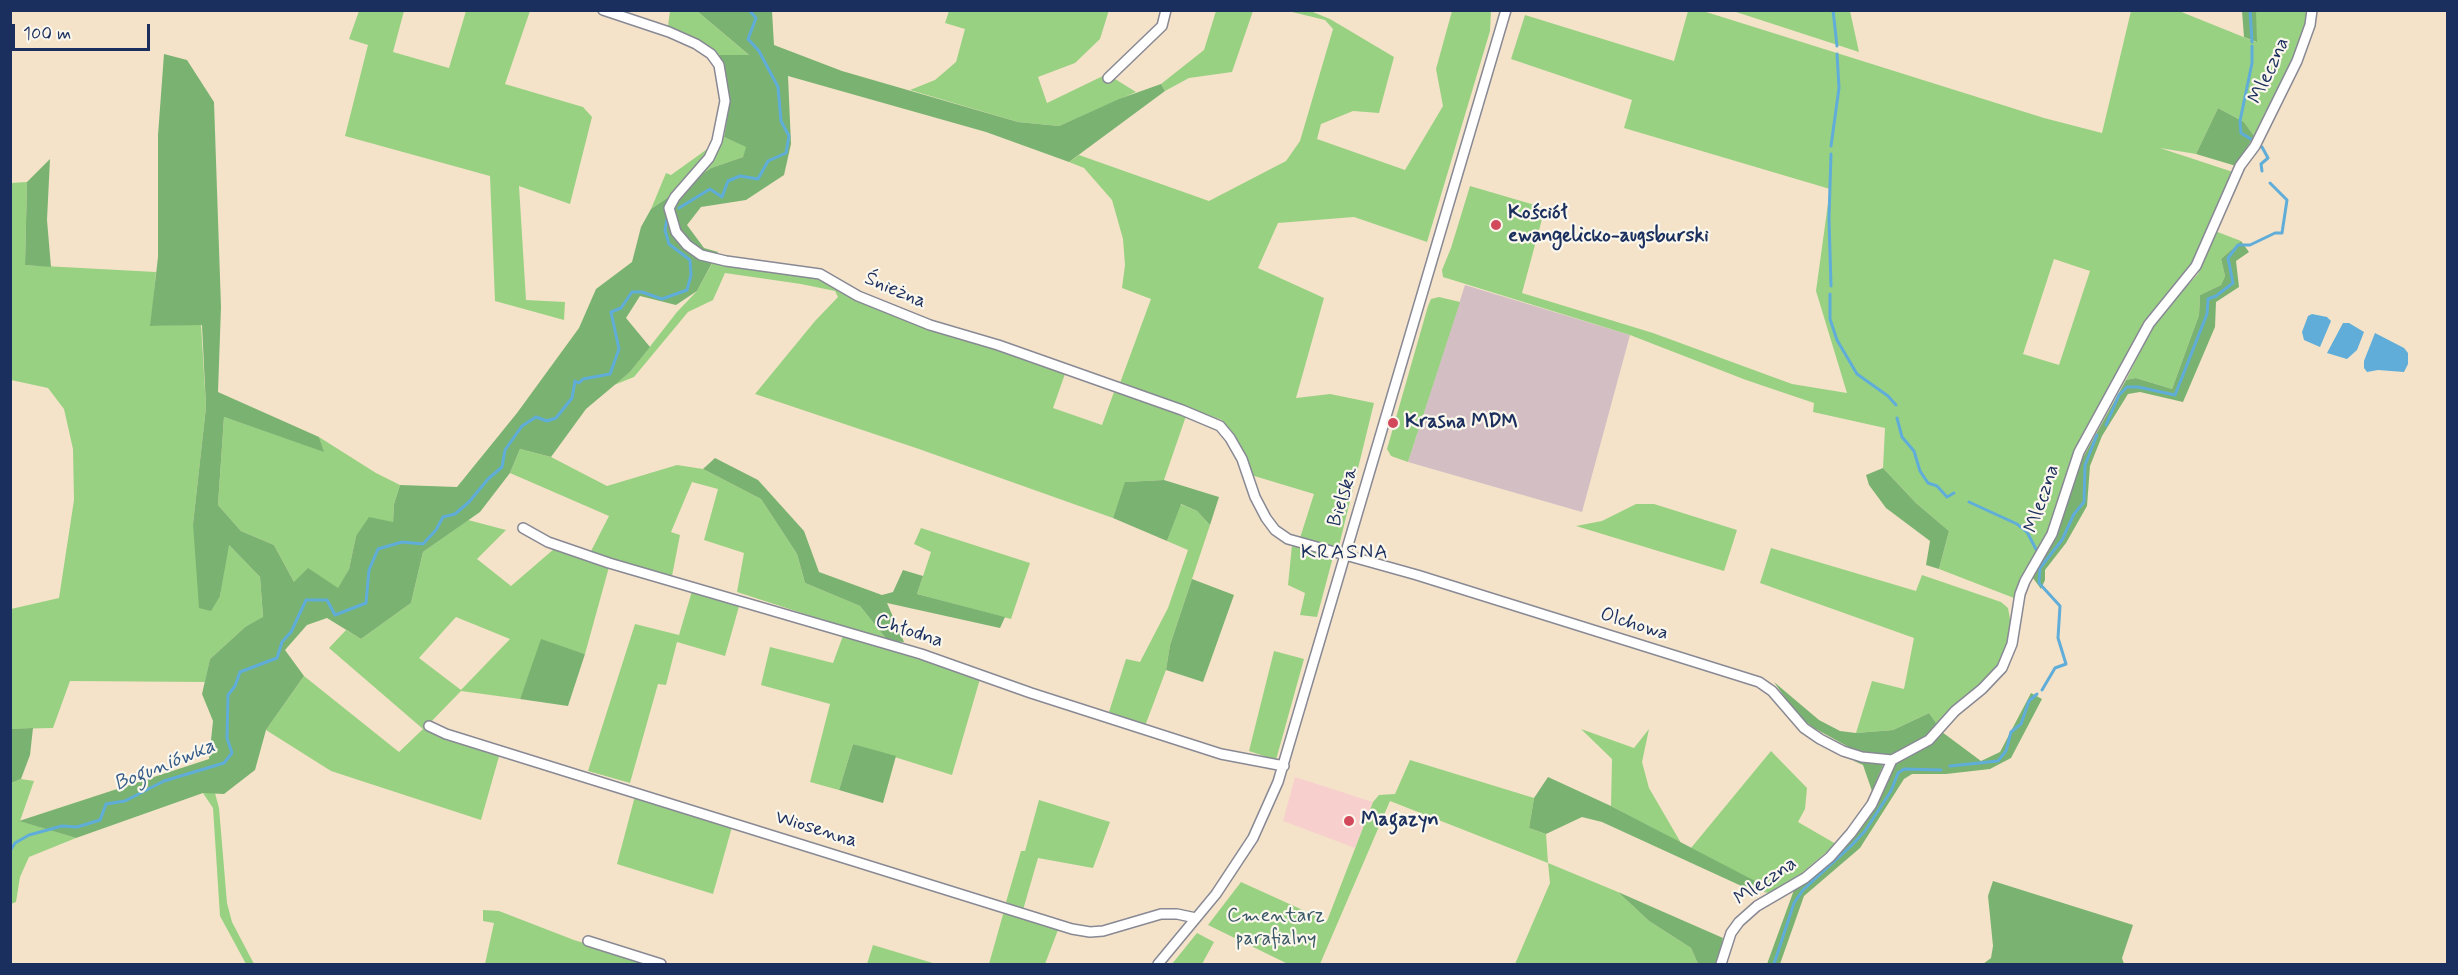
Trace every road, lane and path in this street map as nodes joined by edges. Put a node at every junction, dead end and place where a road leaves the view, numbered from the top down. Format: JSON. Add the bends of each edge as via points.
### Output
{"nodes":[{"id":1,"x":603,"y":10,"type":"edge"},
{"id":2,"x":1166,"y":10,"type":"edge"},
{"id":3,"x":1506,"y":10,"type":"edge"},
{"id":4,"x":2312,"y":10,"type":"edge"},
{"id":5,"x":1108,"y":78,"type":"dead end"},
{"id":6,"x":523,"y":528,"type":"dead end"},
{"id":7,"x":1345,"y":555,"type":"junction"},
{"id":8,"x":429,"y":726,"type":"dead end"},
{"id":9,"x":1892,"y":760,"type":"junction"},
{"id":10,"x":1284,"y":766,"type":"junction"},
{"id":11,"x":1196,"y":918,"type":"junction"},
{"id":12,"x":588,"y":941,"type":"dead end"},
{"id":13,"x":661,"y":964,"type":"edge"},
{"id":14,"x":1158,"y":964,"type":"edge"},
{"id":15,"x":1721,"y":964,"type":"edge"}],
"edges":[{"from":1,"to":7,"type":"street","name":"Śnieżna","via":[[696,44],[711,54],[718,65],[725,101],[717,141],[709,158],[669,208],[676,232],[700,255],[820,274],[858,296],[910,317],[1220,426],[1242,459],[1255,497],[1275,530],[1288,539]]},
{"from":2,"to":5,"type":"street","via":[[1162,26]]},
{"from":3,"to":7,"type":"street","name":"Bielska"},
{"from":4,"to":9,"type":"street","name":"Mleczna","via":[[2297,61],[2255,146],[2240,166],[2196,266],[2149,324],[2079,452],[2052,534],[2020,594],[2012,644],[2002,668],[1929,740]]},
{"from":6,"to":10,"type":"street","name":"Chłodna","via":[[548,542],[609,563],[911,651],[1221,754]]},
{"from":7,"to":9,"type":"street","name":"Olchowa","via":[[1760,682],[1798,723],[1820,739],[1862,757]]},
{"from":7,"to":10,"type":"street","name":"Bielska"},
{"from":8,"to":11,"type":"street","name":"Wiosenna","via":[[1072,929],[1103,931],[1161,914]]},
{"from":9,"to":15,"type":"street","name":"Mleczna","via":[[1872,804],[1851,833],[1818,868],[1748,914],[1731,933]]},
{"from":10,"to":11,"type":"street","name":"Bielska","via":[[1253,838]]},
{"from":11,"to":14,"type":"street","name":"Bielska"},
{"from":12,"to":13,"type":"street"}]}
